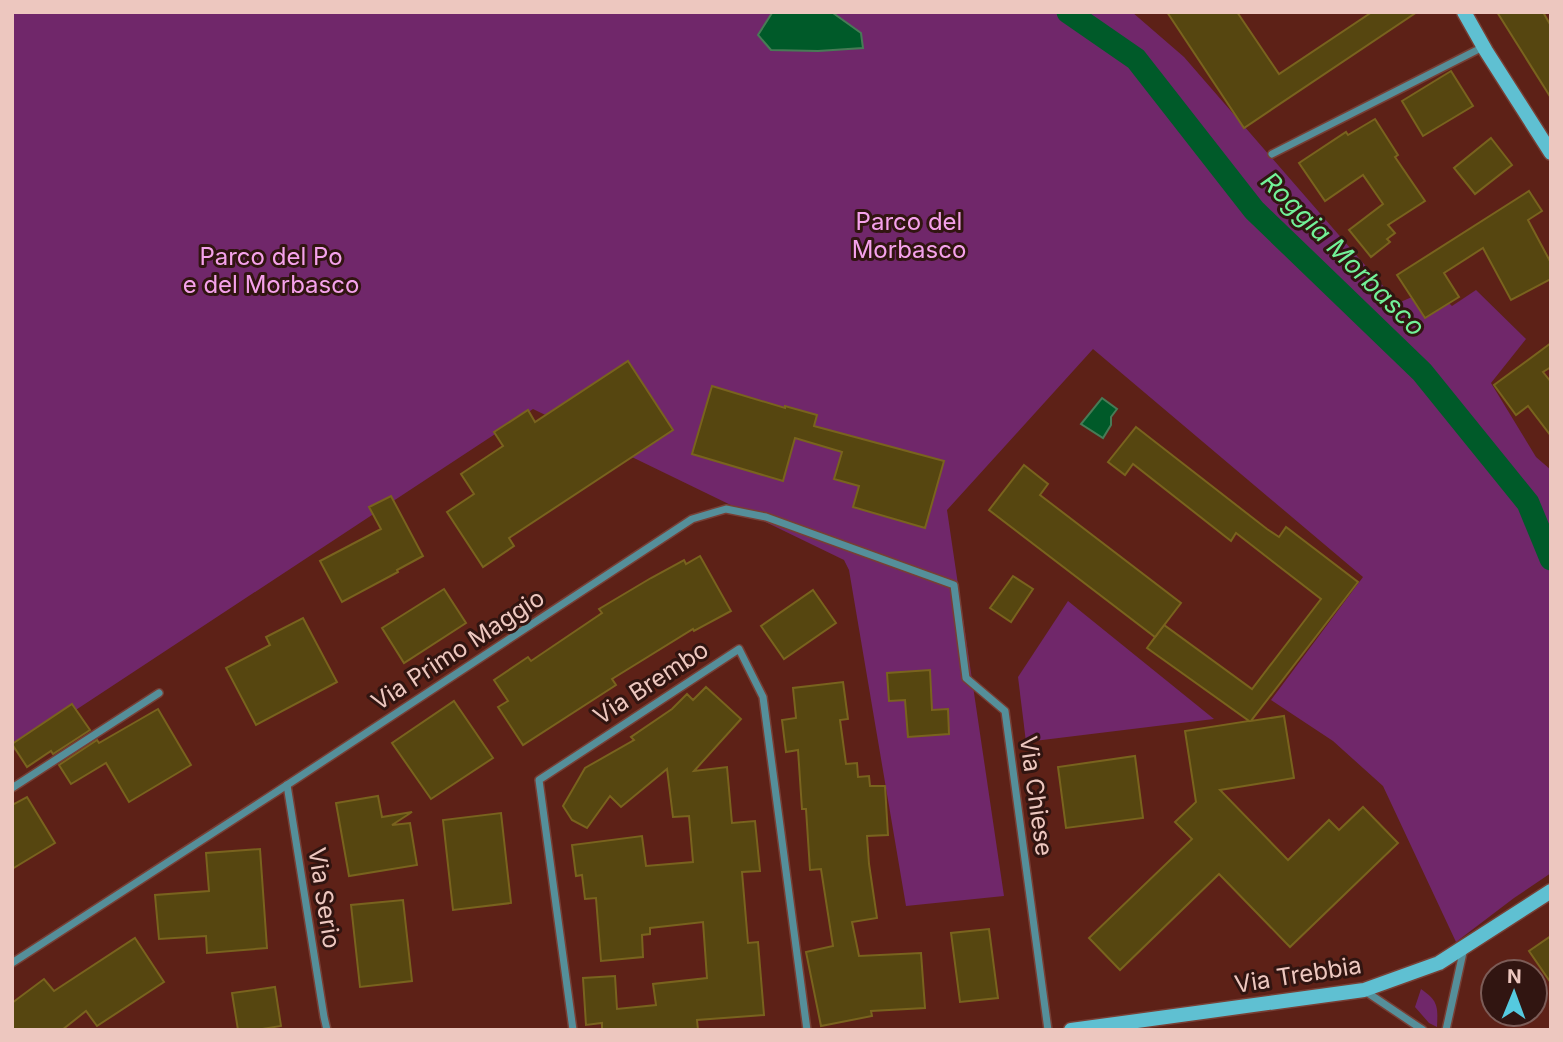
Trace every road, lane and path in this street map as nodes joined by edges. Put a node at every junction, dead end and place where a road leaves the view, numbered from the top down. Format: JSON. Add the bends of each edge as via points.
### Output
{"nodes":[{"id":1,"x":1464,"y":12,"type":"edge"},
{"id":2,"x":1483,"y":47,"type":"junction"},
{"id":3,"x":1551,"y":153,"type":"edge"},
{"id":4,"x":1272,"y":155,"type":"dead end"},
{"id":5,"x":954,"y":585,"type":"joint"},
{"id":6,"x":159,"y":693,"type":"dead end"},
{"id":7,"x":287,"y":785,"type":"junction"},
{"id":8,"x":12,"y":788,"type":"edge"},
{"id":9,"x":1551,"y":891,"type":"edge"},
{"id":10,"x":1464,"y":947,"type":"junction"},
{"id":11,"x":12,"y":962,"type":"edge"},
{"id":12,"x":1364,"y":990,"type":"junction"},
{"id":13,"x":325,"y":1030,"type":"edge"},
{"id":14,"x":573,"y":1030,"type":"edge"},
{"id":15,"x":807,"y":1030,"type":"edge"},
{"id":16,"x":1048,"y":1030,"type":"edge"},
{"id":17,"x":1071,"y":1030,"type":"edge"},
{"id":18,"x":1423,"y":1030,"type":"edge"},
{"id":19,"x":1447,"y":1030,"type":"edge"}],
"edges":[{"from":1,"to":2,"type":"street"},
{"from":2,"to":3,"type":"street"},
{"from":2,"to":4,"type":"street"},
{"from":5,"to":7,"type":"street","name":"Via Primo Maggio","via":[[766,517],[726,509],[692,519]]},
{"from":5,"to":16,"type":"street","name":"Via Chiese","via":[[966,678],[1005,711]]},
{"from":6,"to":8,"type":"street"},
{"from":7,"to":11,"type":"street","name":"Via Primo Maggio"},
{"from":7,"to":13,"type":"street","name":"Via Serio"},
{"from":9,"to":10,"type":"street","name":"Via Trebbia"},
{"from":10,"to":12,"type":"street","name":"Via Trebbia","via":[[1439,963]]},
{"from":10,"to":19,"type":"street"},
{"from":12,"to":17,"type":"street","name":"Via Trebbia"},
{"from":12,"to":18,"type":"street"},
{"from":14,"to":15,"type":"street","name":"Via Brembo","via":[[539,780],[739,649],[763,696]]}]}
